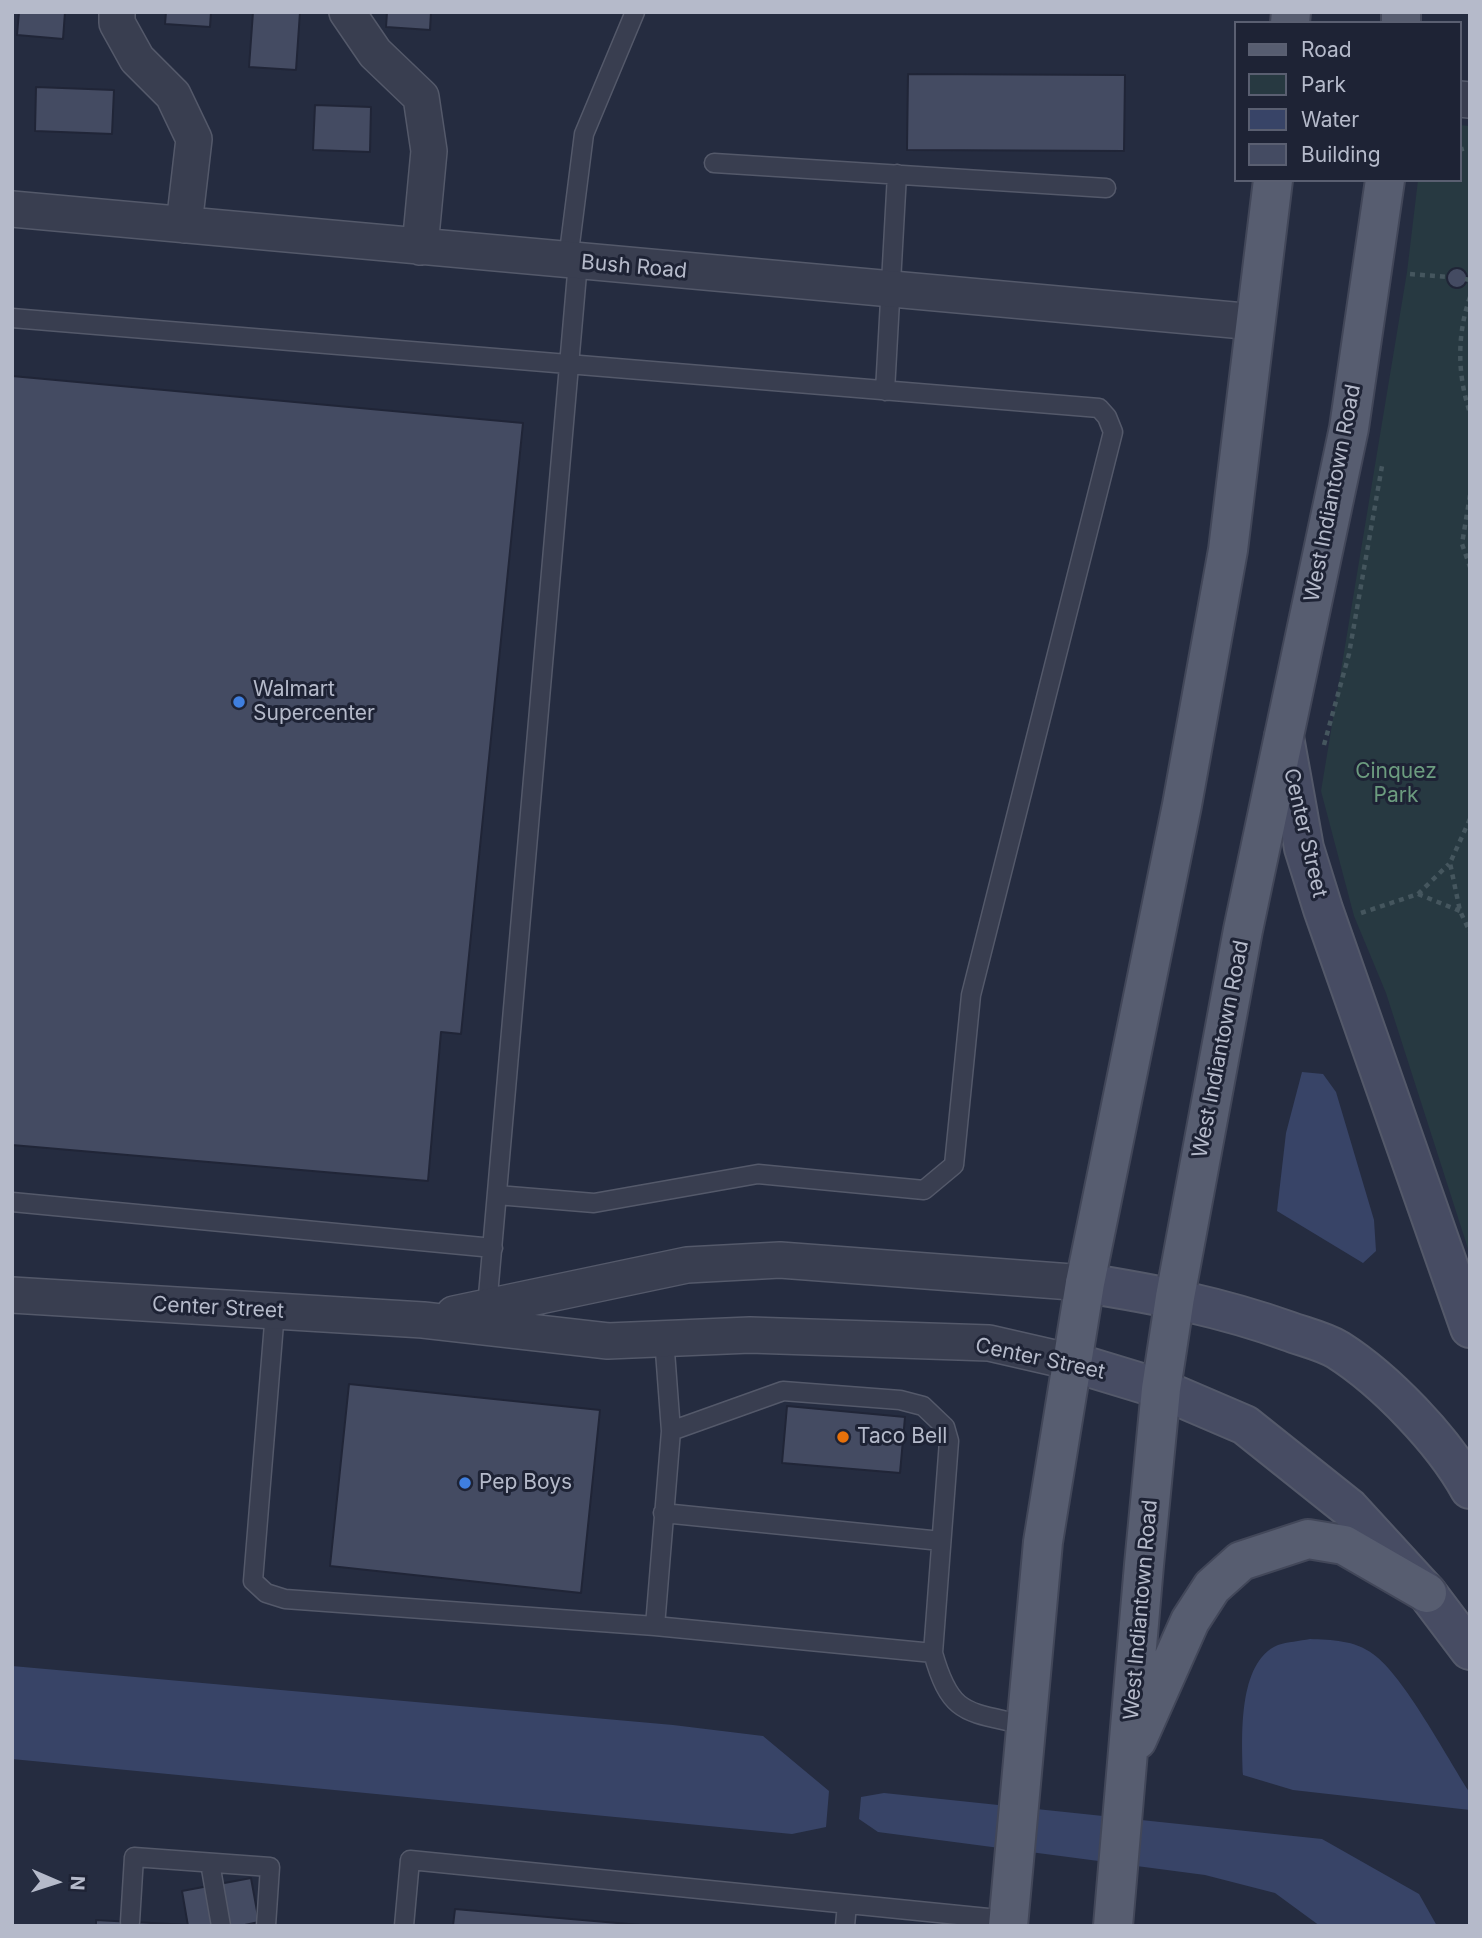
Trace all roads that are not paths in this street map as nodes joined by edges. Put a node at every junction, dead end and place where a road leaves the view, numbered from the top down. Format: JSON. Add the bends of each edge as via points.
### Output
{"nodes":[{"id":1,"x":117,"y":12,"type":"edge"},
{"id":2,"x":347,"y":12,"type":"edge"},
{"id":3,"x":635,"y":12,"type":"edge"},
{"id":4,"x":714,"y":163,"type":"dead end"},
{"id":5,"x":897,"y":174,"type":"junction"},
{"id":6,"x":1273,"y":182,"type":"edge"},
{"id":7,"x":1385,"y":182,"type":"edge"},
{"id":8,"x":1106,"y":188,"type":"dead end"},
{"id":9,"x":12,"y":209,"type":"edge"},
{"id":10,"x":184,"y":225,"type":"junction"},
{"id":11,"x":420,"y":247,"type":"junction"},
{"id":12,"x":573,"y":261,"type":"junction"},
{"id":13,"x":893,"y":290,"type":"junction"},
{"id":14,"x":12,"y":318,"type":"edge"},
{"id":15,"x":1255,"y":322,"type":"junction"},
{"id":16,"x":569,"y":366,"type":"junction"},
{"id":17,"x":885,"y":391,"type":"junction"},
{"id":18,"x":1283,"y":733,"type":"junction"},
{"id":19,"x":497,"y":1195,"type":"junction"},
{"id":20,"x":12,"y":1202,"type":"edge"},
{"id":21,"x":493,"y":1248,"type":"junction"},
{"id":22,"x":1085,"y":1283,"type":"junction"},
{"id":23,"x":12,"y":1295,"type":"edge"},
{"id":24,"x":1175,"y":1297,"type":"junction"},
{"id":25,"x":487,"y":1307,"type":"junction"},
{"id":26,"x":275,"y":1311,"type":"junction"},
{"id":27,"x":423,"y":1320,"type":"junction"},
{"id":28,"x":1470,"y":1328,"type":"edge"},
{"id":29,"x":664,"y":1338,"type":"junction"},
{"id":30,"x":1072,"y":1362,"type":"junction"},
{"id":31,"x":1161,"y":1389,"type":"junction"},
{"id":32,"x":671,"y":1431,"type":"junction"},
{"id":33,"x":1470,"y":1489,"type":"edge"},
{"id":34,"x":663,"y":1513,"type":"junction"},
{"id":35,"x":941,"y":1541,"type":"junction"},
{"id":36,"x":1427,"y":1593,"type":"junction"},
{"id":37,"x":655,"y":1626,"type":"junction"},
{"id":38,"x":1470,"y":1650,"type":"edge"},
{"id":39,"x":933,"y":1653,"type":"junction"},
{"id":40,"x":1025,"y":1725,"type":"junction"},
{"id":41,"x":1128,"y":1758,"type":"junction"},
{"id":42,"x":210,"y":1863,"type":"junction"},
{"id":43,"x":847,"y":1904,"type":"junction"},
{"id":44,"x":1009,"y":1910,"type":"edge"},
{"id":45,"x":1114,"y":1910,"type":"edge"},
{"id":46,"x":130,"y":1922,"type":"dead end"},
{"id":47,"x":221,"y":1926,"type":"edge"},
{"id":48,"x":265,"y":1926,"type":"edge"},
{"id":49,"x":404,"y":1926,"type":"edge"},
{"id":50,"x":845,"y":1926,"type":"edge"}],
"edges":[{"from":1,"to":10,"type":"street","via":[[117,23],[137,59],[173,95],[194,139]]},
{"from":2,"to":11,"type":"street","via":[[375,53],[421,97],[429,151]]},
{"from":3,"to":12,"type":"lane","via":[[584,134]]},
{"from":4,"to":5,"type":"lane"},
{"from":5,"to":8,"type":"lane"},
{"from":5,"to":13,"type":"lane"},
{"from":6,"to":15,"type":"main road"},
{"from":7,"to":18,"type":"main road","name":"West Indiantown Road","via":[[1349,428]]},
{"from":9,"to":10,"type":"street","name":"Bush Road"},
{"from":10,"to":11,"type":"street","name":"Bush Road"},
{"from":11,"to":12,"type":"street","name":"Bush Road"},
{"from":12,"to":13,"type":"street","name":"Bush Road"},
{"from":12,"to":16,"type":"lane"},
{"from":13,"to":15,"type":"street","name":"Bush Road"},
{"from":13,"to":17,"type":"lane"},
{"from":14,"to":16,"type":"lane"},
{"from":15,"to":22,"type":"main road","via":[[1228,550],[1182,805]]},
{"from":16,"to":17,"type":"lane"},
{"from":16,"to":19,"type":"lane"},
{"from":17,"to":19,"type":"lane","via":[[1099,408],[1113,432],[971,995],[954,1165],[924,1190],[758,1174],[594,1202]]},
{"from":18,"to":24,"type":"main road","name":"West Indiantown Road"},
{"from":18,"to":28,"type":"street","name":"Center Street","via":[[1308,860],[1351,995]]},
{"from":19,"to":21,"type":"lane"},
{"from":20,"to":21,"type":"lane"},
{"from":21,"to":25,"type":"lane"},
{"from":22,"to":24,"type":"street"},
{"from":22,"to":25,"type":"street","name":"Center Street","via":[[780,1260],[687,1265]]},
{"from":22,"to":30,"type":"main road"},
{"from":23,"to":26,"type":"street","name":"Center Street"},
{"from":24,"to":31,"type":"main road","name":"West Indiantown Road"},
{"from":24,"to":33,"type":"street","via":[[1336,1349],[1383,1383],[1418,1420]]},
{"from":25,"to":27,"type":"street","name":"Center Street"},
{"from":26,"to":27,"type":"street","name":"Center Street"},
{"from":26,"to":37,"type":"lane","via":[[254,1581],[266,1593],[285,1599]]},
{"from":27,"to":29,"type":"street","name":"Center Street","via":[[608,1341]]},
{"from":29,"to":30,"type":"street","name":"Center Street","via":[[750,1335],[989,1343]]},
{"from":29,"to":32,"type":"lane"},
{"from":30,"to":31,"type":"street","name":"Center Street"},
{"from":30,"to":40,"type":"main road","via":[[1043,1542]]},
{"from":31,"to":36,"type":"street","name":"Center Street","via":[[1245,1426],[1349,1508]]},
{"from":31,"to":41,"type":"main road","name":"West Indiantown Road"},
{"from":32,"to":34,"type":"lane"},
{"from":32,"to":35,"type":"lane","via":[[783,1391],[923,1405],[945,1427],[949,1441]]},
{"from":34,"to":35,"type":"lane"},
{"from":34,"to":37,"type":"lane"},
{"from":35,"to":39,"type":"lane"},
{"from":36,"to":38,"type":"street","name":"Center Street"},
{"from":36,"to":41,"type":"main road","via":[[1344,1545],[1308,1539],[1241,1561],[1212,1587],[1190,1621]]},
{"from":37,"to":39,"type":"lane"},
{"from":39,"to":40,"type":"lane","via":[[947,1692],[964,1711]]},
{"from":40,"to":44,"type":"main road"},
{"from":41,"to":45,"type":"main road","name":"West Indiantown Road"},
{"from":42,"to":46,"type":"lane","via":[[134,1857]]},
{"from":42,"to":47,"type":"lane"},
{"from":42,"to":48,"type":"lane","via":[[270,1867]]},
{"from":43,"to":44,"type":"lane"},
{"from":43,"to":49,"type":"lane","via":[[410,1860]]},
{"from":43,"to":50,"type":"lane"}]}
